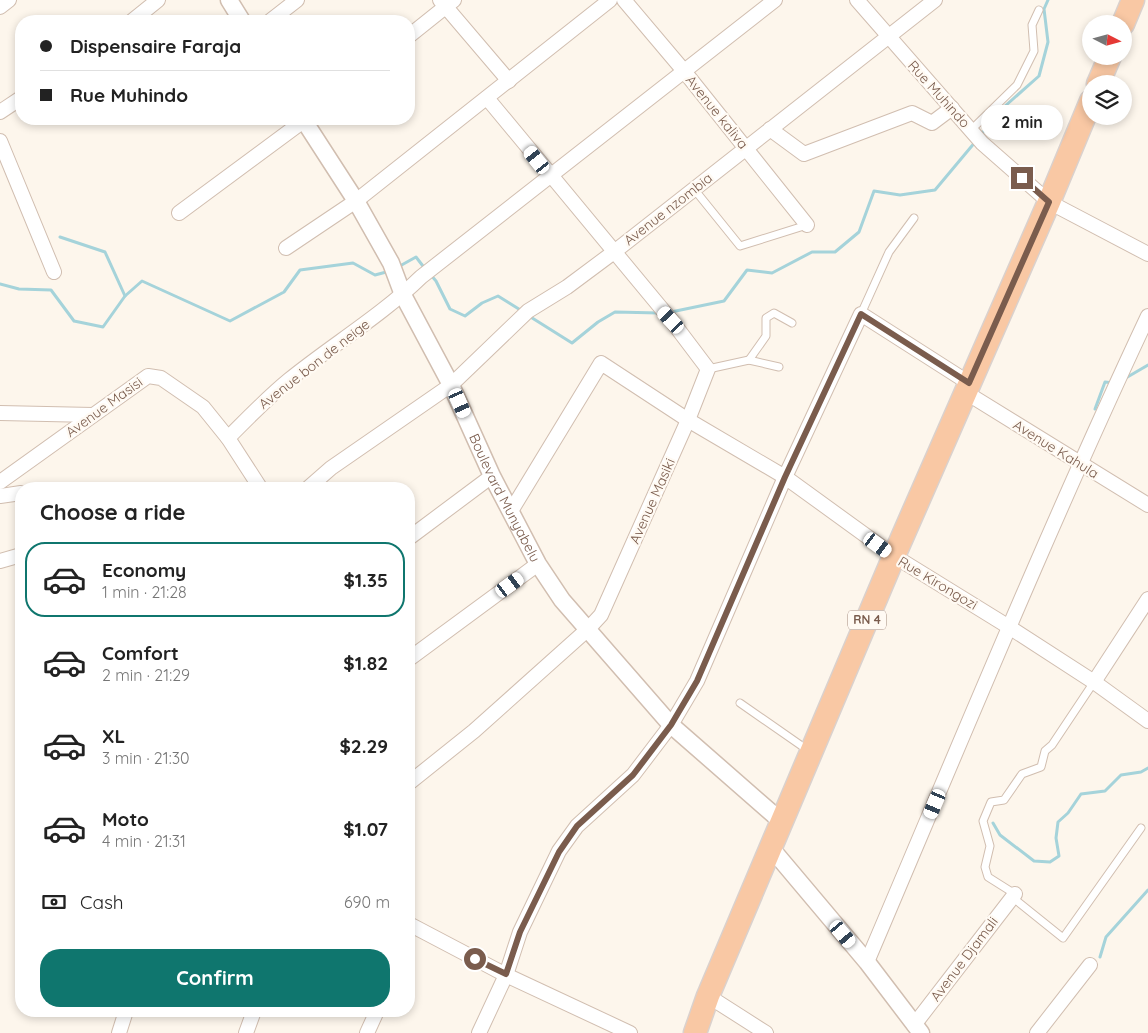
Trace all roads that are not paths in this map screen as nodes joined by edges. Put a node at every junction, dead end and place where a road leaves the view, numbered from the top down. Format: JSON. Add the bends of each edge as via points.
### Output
{"nodes":[{"id":1,"x":9,"y":0,"type":"edge"},
{"id":2,"x":158,"y":0,"type":"edge"},
{"id":3,"x":229,"y":0,"type":"edge"},
{"id":4,"x":297,"y":0,"type":"edge"},
{"id":5,"x":610,"y":0,"type":"edge"},
{"id":6,"x":624,"y":0,"type":"edge"},
{"id":7,"x":775,"y":0,"type":"edge"},
{"id":8,"x":857,"y":0,"type":"edge"},
{"id":9,"x":935,"y":0,"type":"edge"},
{"id":10,"x":1134,"y":0,"type":"edge"},
{"id":11,"x":446,"y":2,"type":"edge"},
{"id":12,"x":0,"y":7,"type":"edge"},
{"id":13,"x":1038,"y":10,"type":"dead end"},
{"id":14,"x":139,"y":15,"type":"edge"},
{"id":15,"x":238,"y":15,"type":"edge"},
{"id":16,"x":278,"y":15,"type":"edge"},
{"id":17,"x":1128,"y":15,"type":"edge"},
{"id":18,"x":415,"y":30,"type":"edge"},
{"id":19,"x":888,"y":38,"type":"junction"},
{"id":20,"x":684,"y":71,"type":"junction"},
{"id":21,"x":509,"y":81,"type":"junction"},
{"id":22,"x":487,"y":98,"type":"junction"},
{"id":23,"x":15,"y":102,"type":"edge"},
{"id":24,"x":952,"y":108,"type":"junction"},
{"id":25,"x":0,"y":112,"type":"edge"},
{"id":26,"x":1082,"y":123,"type":"edge"},
{"id":27,"x":297,"y":125,"type":"edge"},
{"id":28,"x":309,"y":125,"type":"edge"},
{"id":29,"x":770,"y":129,"type":"junction"},
{"id":30,"x":976,"y":136,"type":"junction"},
{"id":31,"x":0,"y":141,"type":"edge"},
{"id":32,"x":746,"y":148,"type":"junction"},
{"id":33,"x":550,"y":176,"type":"junction"},
{"id":34,"x":694,"y":189,"type":"junction"},
{"id":35,"x":356,"y":201,"type":"junction"},
{"id":36,"x":1049,"y":202,"type":"junction"},
{"id":37,"x":179,"y":213,"type":"dead end"},
{"id":38,"x":914,"y":218,"type":"dead end"},
{"id":39,"x":807,"y":224,"type":"joint"},
{"id":40,"x":286,"y":248,"type":"dead end"},
{"id":41,"x":614,"y":252,"type":"junction"},
{"id":42,"x":1148,"y":254,"type":"edge"},
{"id":43,"x":54,"y":272,"type":"dead end"},
{"id":44,"x":403,"y":295,"type":"junction"},
{"id":45,"x":861,"y":314,"type":"junction"},
{"id":46,"x":1148,"y":316,"type":"edge"},
{"id":47,"x":792,"y":323,"type":"dead end"},
{"id":48,"x":749,"y":360,"type":"junction"},
{"id":49,"x":779,"y":367,"type":"dead end"},
{"id":50,"x":708,"y":369,"type":"junction"},
{"id":51,"x":451,"y":385,"type":"junction"},
{"id":52,"x":967,"y":388,"type":"junction"},
{"id":53,"x":0,"y":413,"type":"edge"},
{"id":54,"x":93,"y":414,"type":"junction"},
{"id":55,"x":688,"y":420,"type":"junction"},
{"id":56,"x":228,"y":438,"type":"junction"},
{"id":57,"x":1081,"y":464,"type":"junction"},
{"id":58,"x":492,"y":476,"type":"junction"},
{"id":59,"x":785,"y":477,"type":"junction"},
{"id":60,"x":0,"y":482,"type":"edge"},
{"id":61,"x":256,"y":482,"type":"edge"},
{"id":62,"x":315,"y":482,"type":"edge"},
{"id":63,"x":15,"y":494,"type":"edge"},
{"id":64,"x":0,"y":496,"type":"edge"},
{"id":65,"x":1148,"y":505,"type":"edge"},
{"id":66,"x":510,"y":511,"type":"junction"},
{"id":67,"x":415,"y":534,"type":"edge"},
{"id":68,"x":894,"y":556,"type":"junction"},
{"id":69,"x":15,"y":557,"type":"edge"},
{"id":70,"x":0,"y":561,"type":"edge"},
{"id":71,"x":538,"y":564,"type":"junction"},
{"id":72,"x":1148,"y":599,"type":"edge"},
{"id":73,"x":1010,"y":627,"type":"junction"},
{"id":74,"x":588,"y":629,"type":"junction"},
{"id":75,"x":415,"y":655,"type":"edge"},
{"id":76,"x":1094,"y":682,"type":"junction"},
{"id":77,"x":740,"y":703,"type":"dead end"},
{"id":78,"x":1148,"y":721,"type":"edge"},
{"id":79,"x":671,"y":725,"type":"junction"},
{"id":80,"x":812,"y":753,"type":"junction"},
{"id":81,"x":415,"y":778,"type":"edge"},
{"id":82,"x":782,"y":822,"type":"junction"},
{"id":83,"x":1141,"y":828,"type":"dead end"},
{"id":84,"x":771,"y":848,"type":"junction"},
{"id":85,"x":1013,"y":895,"type":"junction"},
{"id":86,"x":415,"y":932,"type":"edge"},
{"id":87,"x":868,"y":962,"type":"junction"},
{"id":88,"x":1090,"y":965,"type":"dead end"},
{"id":89,"x":506,"y":974,"type":"junction"},
{"id":90,"x":708,"y":996,"type":"junction"},
{"id":91,"x":124,"y":1017,"type":"edge"},
{"id":92,"x":252,"y":1017,"type":"edge"},
{"id":93,"x":375,"y":1017,"type":"edge"},
{"id":94,"x":917,"y":1029,"type":"edge"},
{"id":95,"x":119,"y":1033,"type":"edge"},
{"id":96,"x":246,"y":1033,"type":"edge"},
{"id":97,"x":368,"y":1033,"type":"edge"},
{"id":98,"x":479,"y":1033,"type":"edge"},
{"id":99,"x":630,"y":1033,"type":"edge"},
{"id":100,"x":695,"y":1033,"type":"edge"},
{"id":101,"x":766,"y":1033,"type":"edge"},
{"id":102,"x":1037,"y":1033,"type":"edge"}],
"edges":[{"from":1,"to":12,"type":"street"},
{"from":2,"to":14,"type":"street"},
{"from":3,"to":15,"type":"street"},
{"from":4,"to":16,"type":"street"},
{"from":5,"to":21,"type":"street"},
{"from":6,"to":20,"type":"street","name":"Avenue kaliva"},
{"from":7,"to":20,"type":"street","name":"Avenue bon de neige"},
{"from":8,"to":19,"type":"street","name":"Rue Muhindo"},
{"from":9,"to":19,"type":"street","name":"Avenue nzombia"},
{"from":10,"to":17,"type":"highway"},
{"from":11,"to":18,"type":"street"},
{"from":11,"to":21,"type":"street"},
{"from":13,"to":30,"type":"lane","via":[[1032,25],[1034,51],[1017,85]]},
{"from":19,"to":24,"type":"street","name":"Rue Muhindo"},
{"from":19,"to":29,"type":"street","name":"Avenue nzombia"},
{"from":20,"to":32,"type":"street","name":"Avenue kaliva"},
{"from":20,"to":33,"type":"street","name":"Avenue bon de neige"},
{"from":21,"to":22,"type":"street"},
{"from":22,"to":33,"type":"street"},
{"from":22,"to":35,"type":"street"},
{"from":23,"to":25,"type":"street"},
{"from":24,"to":29,"type":"street","via":[[932,123],[912,113],[804,154]]},
{"from":24,"to":30,"type":"street","name":"Rue Muhindo"},
{"from":26,"to":36,"type":"highway","number":"RN 4"},
{"from":27,"to":37,"type":"street"},
{"from":28,"to":35,"type":"street","name":"Boulevard Munyabelu"},
{"from":29,"to":32,"type":"street","name":"Avenue nzombia"},
{"from":30,"to":36,"type":"street","name":"Rue Muhindo"},
{"from":31,"to":43,"type":"street"},
{"from":32,"to":34,"type":"street","name":"Avenue nzombia"},
{"from":32,"to":39,"type":"street","name":"Avenue kaliva"},
{"from":33,"to":41,"type":"street"},
{"from":33,"to":44,"type":"street","name":"Avenue bon de neige"},
{"from":34,"to":39,"type":"lane","via":[[740,246]]},
{"from":34,"to":41,"type":"street","name":"Avenue nzombia"},
{"from":35,"to":40,"type":"street"},
{"from":35,"to":44,"type":"street","name":"Boulevard Munyabelu","via":[[393,269]]},
{"from":36,"to":42,"type":"street","name":"Rue Muhindo"},
{"from":36,"to":52,"type":"highway","number":"RN 4"},
{"from":38,"to":45,"type":"lane","via":[[889,252]]},
{"from":41,"to":50,"type":"street"},
{"from":41,"to":51,"type":"street","name":"Avenue nzombia","via":[[524,315]]},
{"from":44,"to":51,"type":"street","name":"Boulevard Munyabelu"},
{"from":44,"to":56,"type":"street","name":"Avenue bon de neige","via":[[289,380]]},
{"from":45,"to":52,"type":"street","name":"Avenue Kahula"},
{"from":45,"to":59,"type":"street"},
{"from":46,"to":57,"type":"street"},
{"from":47,"to":48,"type":"lane","via":[[774,313],[766,318],[766,336]]},
{"from":48,"to":49,"type":"lane"},
{"from":48,"to":50,"type":"lane"},
{"from":50,"to":55,"type":"street","name":"Avenue Masiki"},
{"from":51,"to":58,"type":"street","name":"Boulevard Munyabelu"},
{"from":51,"to":62,"type":"street","name":"Avenue nzombia"},
{"from":52,"to":57,"type":"street","name":"Avenue Kahula"},
{"from":52,"to":68,"type":"highway","number":"RN 4"},
{"from":53,"to":54,"type":"street"},
{"from":54,"to":56,"type":"street","name":"Avenue Masisi","via":[[148,376],[156,376],[203,407]]},
{"from":54,"to":60,"type":"street","name":"Avenue Masisi"},
{"from":55,"to":59,"type":"street","name":"Rue Kirongozi"},
{"from":55,"to":66,"type":"street","name":"Rue Kirongozi","via":[[602,363]]},
{"from":55,"to":74,"type":"street","name":"Avenue Masiki","via":[[601,615]]},
{"from":56,"to":61,"type":"street","name":"Avenue Masisi"},
{"from":57,"to":65,"type":"street","name":"Avenue Kahula"},
{"from":57,"to":73,"type":"street"},
{"from":58,"to":66,"type":"street","name":"Boulevard Munyabelu"},
{"from":58,"to":67,"type":"street"},
{"from":59,"to":68,"type":"street","name":"Rue Kirongozi"},
{"from":59,"to":79,"type":"street","via":[[697,681]]},
{"from":63,"to":64,"type":"street"},
{"from":66,"to":71,"type":"street","name":"Boulevard Munyabelu"},
{"from":68,"to":73,"type":"street","name":"Rue Kirongozi"},
{"from":68,"to":80,"type":"highway","number":"RN 4"},
{"from":69,"to":70,"type":"street"},
{"from":71,"to":74,"type":"street","name":"Boulevard Munyabelu","via":[[562,600]]},
{"from":71,"to":75,"type":"street"},
{"from":72,"to":76,"type":"street"},
{"from":73,"to":76,"type":"street","name":"Rue Kirongozi"},
{"from":73,"to":87,"type":"street"},
{"from":74,"to":79,"type":"street","name":"Boulevard Munyabelu"},
{"from":74,"to":81,"type":"street","name":"Avenue Masiki","via":[[474,731]]},
{"from":76,"to":78,"type":"street","name":"Rue Kirongozi"},
{"from":76,"to":85,"type":"lane","via":[[1045,751],[1041,767],[1022,774],[1004,800],[991,802],[983,821],[990,846],[985,867],[988,877]]},
{"from":77,"to":80,"type":"lane"},
{"from":79,"to":82,"type":"street","name":"Boulevard Munyabelu"},
{"from":79,"to":89,"type":"street","via":[[633,775],[577,826],[559,852],[520,932]]},
{"from":80,"to":82,"type":"highway","number":"RN 4"},
{"from":82,"to":84,"type":"highway","number":"RN 4"},
{"from":83,"to":85,"type":"lane","via":[[1063,938]]},
{"from":84,"to":87,"type":"street"},
{"from":84,"to":90,"type":"highway","number":"RN 4"},
{"from":85,"to":94,"type":"street","name":"Avenue Djamali"},
{"from":86,"to":89,"type":"street"},
{"from":87,"to":94,"type":"street"},
{"from":88,"to":102,"type":"street"},
{"from":89,"to":98,"type":"street"},
{"from":89,"to":99,"type":"street"},
{"from":90,"to":100,"type":"highway","number":"RN 4"},
{"from":90,"to":101,"type":"street"},
{"from":91,"to":95,"type":"street"},
{"from":92,"to":96,"type":"street"},
{"from":93,"to":97,"type":"street"}]}
